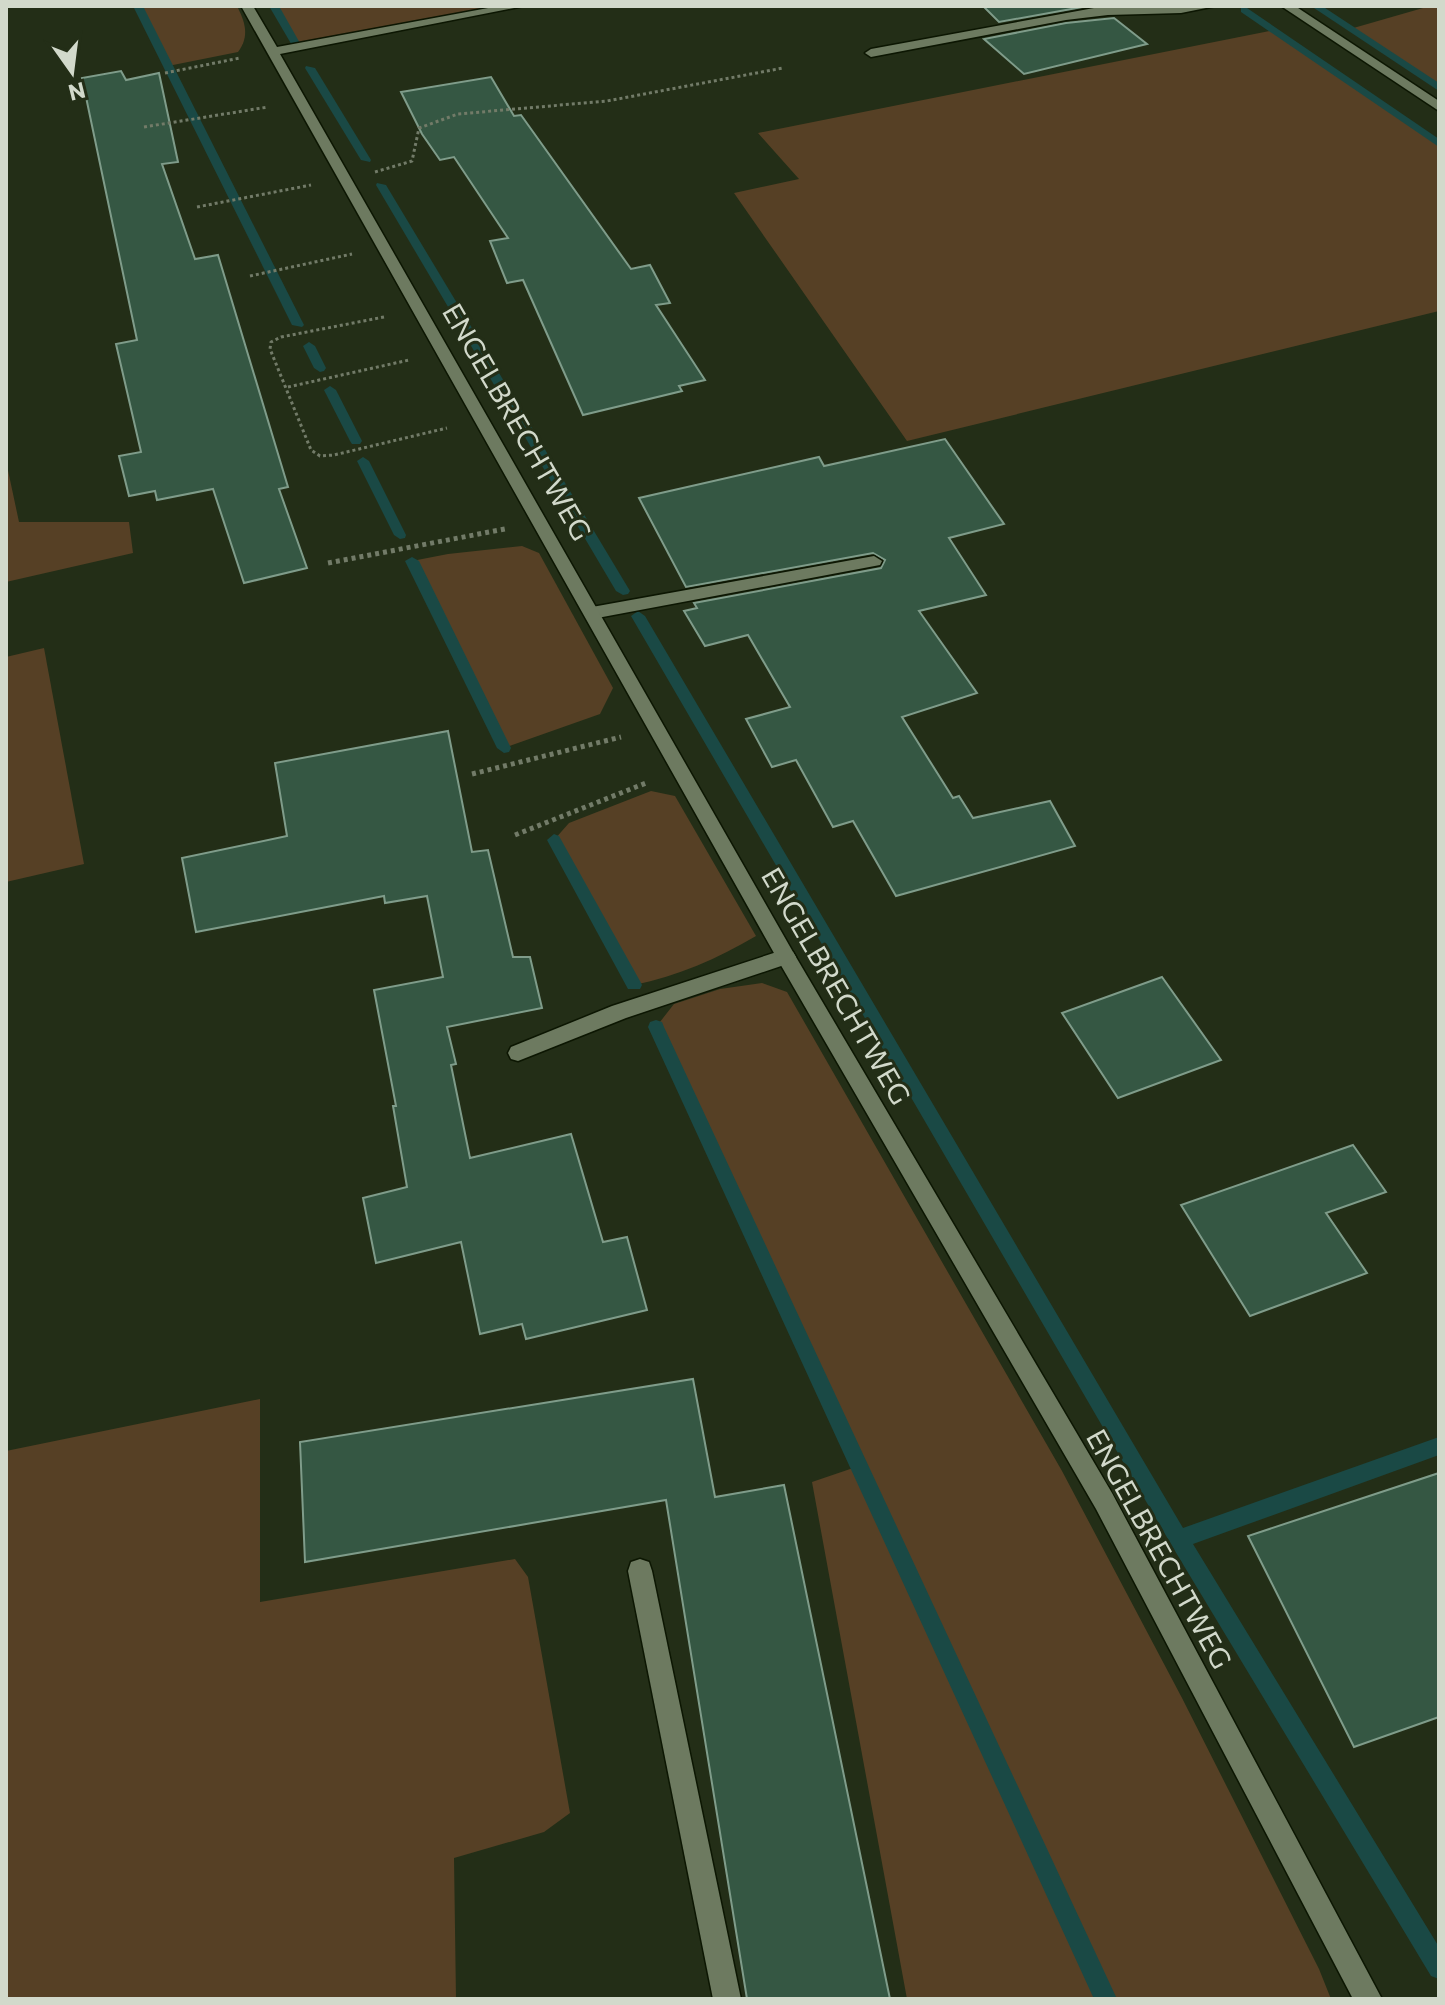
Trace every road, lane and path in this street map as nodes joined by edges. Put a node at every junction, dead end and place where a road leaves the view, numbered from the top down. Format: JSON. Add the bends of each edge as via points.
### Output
{"nodes":[{"id":1,"x":247,"y":6,"type":"edge"},
{"id":2,"x":518,"y":6,"type":"edge"},
{"id":3,"x":1210,"y":6,"type":"edge"},
{"id":4,"x":1287,"y":6,"type":"edge"},
{"id":5,"x":272,"y":52,"type":"junction"},
{"id":6,"x":871,"y":53,"type":"dead end"},
{"id":7,"x":783,"y":68,"type":"dead end"},
{"id":8,"x":165,"y":73,"type":"dead end"},
{"id":9,"x":301,"y":102,"type":"junction"},
{"id":10,"x":1439,"y":107,"type":"edge"},
{"id":11,"x":144,"y":127,"type":"dead end"},
{"id":12,"x":345,"y":179,"type":"junction"},
{"id":13,"x":197,"y":207,"type":"dead end"},
{"id":14,"x":384,"y":247,"type":"junction"},
{"id":15,"x":250,"y":276,"type":"dead end"},
{"id":16,"x":421,"y":310,"type":"junction"},
{"id":17,"x":445,"y":351,"type":"junction"},
{"id":18,"x":288,"y":387,"type":"junction"},
{"id":19,"x":483,"y":420,"type":"junction"},
{"id":20,"x":542,"y":522,"type":"junction"},
{"id":21,"x":874,"y":561,"type":"dead end"},
{"id":22,"x":328,"y":563,"type":"dead end"},
{"id":23,"x":592,"y":613,"type":"junction"},
{"id":24,"x":657,"y":728,"type":"junction"},
{"id":25,"x":681,"y":769,"type":"junction"},
{"id":26,"x":472,"y":774,"type":"dead end"},
{"id":27,"x":515,"y":835,"type":"dead end"},
{"id":28,"x":786,"y":957,"type":"junction"},
{"id":29,"x":518,"y":1053,"type":"dead end"},
{"id":30,"x":640,"y":1571,"type":"dead end"},
{"id":31,"x":727,"y":1999,"type":"edge"},
{"id":32,"x":1368,"y":1999,"type":"edge"}],
"edges":[{"from":1,"to":5,"type":"street","name":"ENGELBRECHTWEG"},
{"from":2,"to":5,"type":"street"},
{"from":3,"to":6,"type":"street","via":[[1083,14]]},
{"from":4,"to":10,"type":"street"},
{"from":5,"to":8,"type":"path"},
{"from":5,"to":9,"type":"street","name":"ENGELBRECHTWEG"},
{"from":7,"to":12,"type":"path","via":[[606,102],[495,109],[429,122],[419,128],[412,161]]},
{"from":9,"to":11,"type":"path"},
{"from":9,"to":12,"type":"street","name":"ENGELBRECHTWEG"},
{"from":12,"to":13,"type":"path"},
{"from":12,"to":14,"type":"street","name":"ENGELBRECHTWEG"},
{"from":14,"to":15,"type":"path"},
{"from":14,"to":16,"type":"street","name":"ENGELBRECHTWEG"},
{"from":16,"to":17,"type":"street","name":"ENGELBRECHTWEG"},
{"from":16,"to":18,"type":"path","via":[[271,342]]},
{"from":17,"to":18,"type":"path"},
{"from":17,"to":19,"type":"street","name":"ENGELBRECHTWEG"},
{"from":18,"to":19,"type":"path","via":[[311,450],[320,456]]},
{"from":19,"to":20,"type":"street","name":"ENGELBRECHTWEG"},
{"from":20,"to":22,"type":"path"},
{"from":20,"to":23,"type":"street","name":"ENGELBRECHTWEG"},
{"from":21,"to":23,"type":"street"},
{"from":23,"to":24,"type":"street","name":"ENGELBRECHTWEG"},
{"from":24,"to":25,"type":"street","name":"ENGELBRECHTWEG"},
{"from":24,"to":26,"type":"path"},
{"from":25,"to":27,"type":"path"},
{"from":25,"to":28,"type":"street","name":"ENGELBRECHTWEG"},
{"from":28,"to":29,"type":"street","via":[[619,1012]]},
{"from":28,"to":32,"type":"street","name":"ENGELBRECHTWEG","via":[[1104,1501]]},
{"from":30,"to":31,"type":"street"}]}
